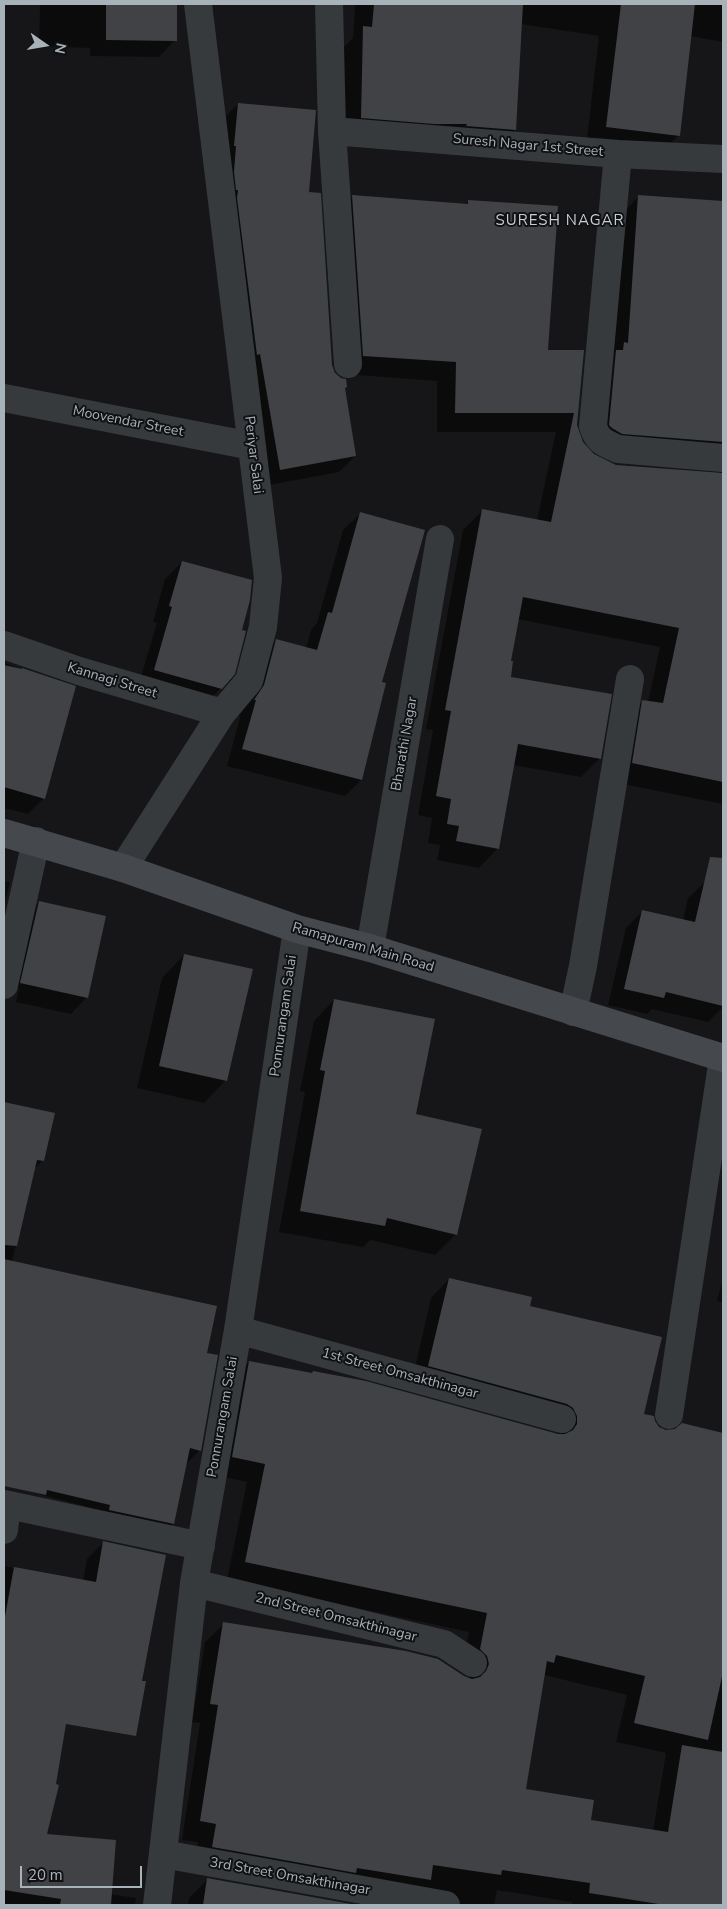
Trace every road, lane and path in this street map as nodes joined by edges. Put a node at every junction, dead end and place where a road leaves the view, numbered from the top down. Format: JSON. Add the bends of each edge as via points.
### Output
{"nodes":[{"id":1,"x":198,"y":4,"type":"edge"},
{"id":2,"x":329,"y":4,"type":"edge"},
{"id":3,"x":332,"y":130,"type":"junction"},
{"id":4,"x":618,"y":154,"type":"junction"},
{"id":5,"x":723,"y":159,"type":"edge"},
{"id":6,"x":348,"y":364,"type":"dead end"},
{"id":7,"x":4,"y":398,"type":"edge"},
{"id":8,"x":252,"y":446,"type":"junction"},
{"id":9,"x":723,"y":458,"type":"edge"},
{"id":10,"x":440,"y":539,"type":"dead end"},
{"id":11,"x":4,"y":645,"type":"edge"},
{"id":12,"x":630,"y":679,"type":"dead end"},
{"id":13,"x":222,"y":713,"type":"junction"},
{"id":14,"x":4,"y":833,"type":"edge"},
{"id":15,"x":36,"y":841,"type":"junction"},
{"id":16,"x":123,"y":868,"type":"junction"},
{"id":17,"x":297,"y":929,"type":"junction"},
{"id":18,"x":370,"y":948,"type":"junction"},
{"id":19,"x":4,"y":985,"type":"edge"},
{"id":20,"x":574,"y":1012,"type":"junction"},
{"id":21,"x":723,"y":1058,"type":"edge"},
{"id":22,"x":238,"y":1330,"type":"junction"},
{"id":23,"x":669,"y":1415,"type":"dead end"},
{"id":24,"x":562,"y":1419,"type":"dead end"},
{"id":25,"x":5,"y":1513,"type":"edge"},
{"id":26,"x":201,"y":1546,"type":"junction"},
{"id":27,"x":194,"y":1583,"type":"junction"},
{"id":28,"x":473,"y":1663,"type":"dead end"},
{"id":29,"x":163,"y":1854,"type":"junction"},
{"id":30,"x":157,"y":1905,"type":"edge"},
{"id":31,"x":446,"y":1905,"type":"edge"}],
"edges":[{"from":1,"to":8,"type":"street","name":"Periyar Salai"},
{"from":2,"to":3,"type":"street"},
{"from":3,"to":4,"type":"street","name":"Suresh Nagar 1st Street"},
{"from":3,"to":6,"type":"street"},
{"from":4,"to":5,"type":"street","name":"Suresh Nagar 1st Street"},
{"from":4,"to":9,"type":"street","via":[[593,426],[596,435],[618,449]]},
{"from":7,"to":8,"type":"street","name":"Moovendar Street"},
{"from":8,"to":13,"type":"street","name":"Periyar Salai","via":[[268,578],[263,627],[249,681]]},
{"from":10,"to":18,"type":"street","name":"Bharathi Nagar"},
{"from":11,"to":13,"type":"street","name":"Kannagi Street","via":[[79,672]]},
{"from":12,"to":20,"type":"street"},
{"from":13,"to":16,"type":"street","name":"Periyar Salai"},
{"from":14,"to":15,"type":"main road","name":"Ramapuram Main Road"},
{"from":15,"to":16,"type":"main road","name":"Ramapuram Main Road"},
{"from":15,"to":19,"type":"street"},
{"from":16,"to":17,"type":"main road","name":"Ramapuram Main Road"},
{"from":17,"to":18,"type":"main road","name":"Ramapuram Main Road"},
{"from":17,"to":22,"type":"street","name":"Ponnurangam Salai"},
{"from":18,"to":20,"type":"main road","name":"Ramapuram Main Road"},
{"from":20,"to":21,"type":"main road","name":"Ramapuram Main Road"},
{"from":21,"to":23,"type":"street"},
{"from":22,"to":24,"type":"street","name":"1st Street Omsakthinagar"},
{"from":22,"to":26,"type":"street","name":"Ponnurangam Salai"},
{"from":25,"to":26,"type":"street"},
{"from":26,"to":27,"type":"street","name":"Ponnurangam Salai"},
{"from":27,"to":28,"type":"street","name":"2nd Street Omsakthinagar","via":[[444,1644]]},
{"from":27,"to":29,"type":"street","name":"Ponnurangam Salai"},
{"from":29,"to":30,"type":"street","name":"Ponnurangam Salai"},
{"from":29,"to":31,"type":"street","name":"3rd Street Omsakthinagar"}]}
